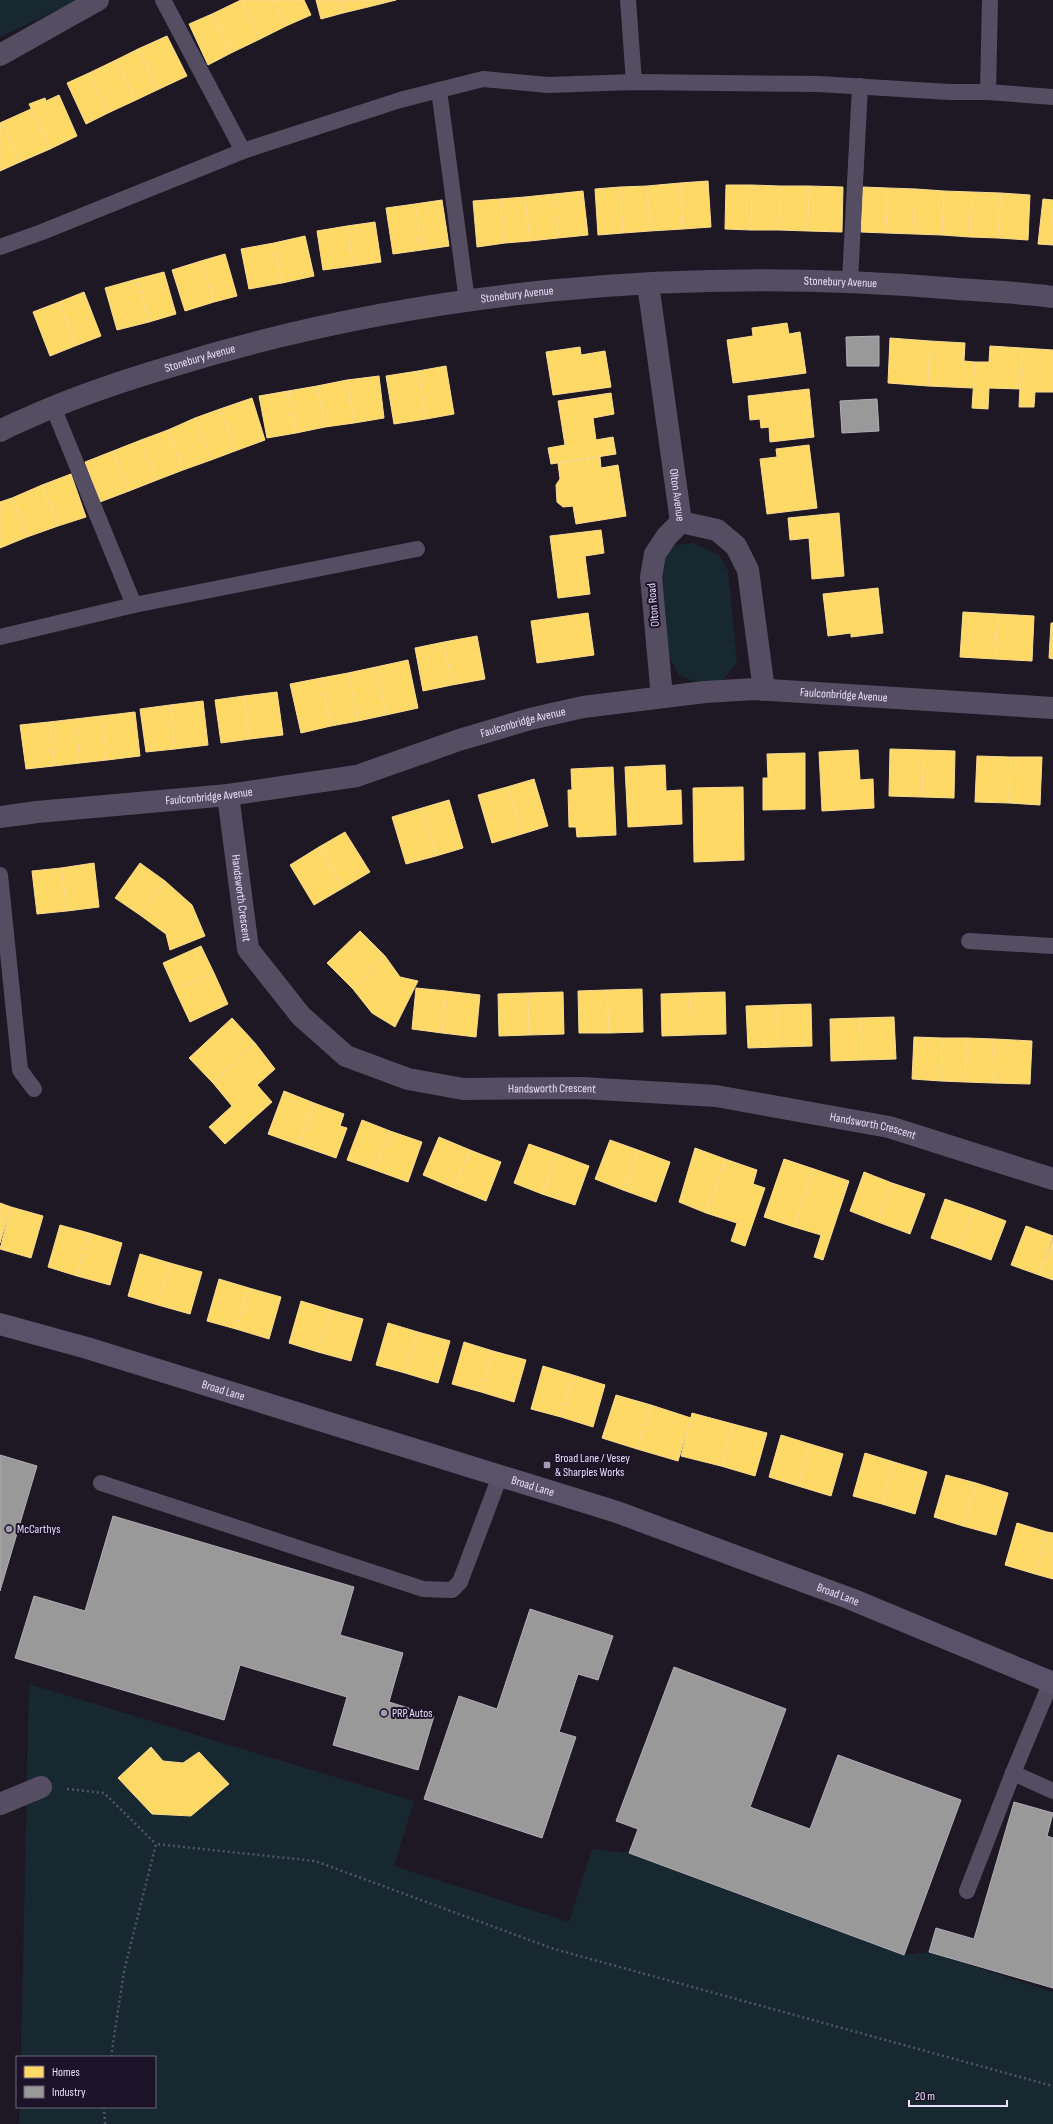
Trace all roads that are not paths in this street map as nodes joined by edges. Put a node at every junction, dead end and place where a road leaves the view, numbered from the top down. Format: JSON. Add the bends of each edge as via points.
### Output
{"nodes":[{"id":1,"x":98,"y":0,"type":"edge"},
{"id":2,"x":163,"y":0,"type":"edge"},
{"id":3,"x":628,"y":0,"type":"edge"},
{"id":4,"x":990,"y":0,"type":"edge"},
{"id":5,"x":0,"y":54,"type":"edge"},
{"id":6,"x":634,"y":82,"type":"junction"},
{"id":7,"x":860,"y":86,"type":"junction"},
{"id":8,"x":439,"y":90,"type":"junction"},
{"id":9,"x":988,"y":92,"type":"junction"},
{"id":10,"x":1053,"y":97,"type":"edge"},
{"id":11,"x":243,"y":151,"type":"junction"},
{"id":12,"x":0,"y":247,"type":"edge"},
{"id":13,"x":850,"y":281,"type":"junction"},
{"id":14,"x":648,"y":284,"type":"junction"},
{"id":15,"x":1053,"y":298,"type":"edge"},
{"id":16,"x":466,"y":301,"type":"junction"},
{"id":17,"x":53,"y":407,"type":"junction"},
{"id":18,"x":2,"y":426,"type":"edge"},
{"id":19,"x":681,"y":522,"type":"junction"},
{"id":20,"x":417,"y":549,"type":"dead end"},
{"id":21,"x":134,"y":605,"type":"junction"},
{"id":22,"x":0,"y":637,"type":"edge"},
{"id":23,"x":764,"y":690,"type":"junction"},
{"id":24,"x":662,"y":698,"type":"junction"},
{"id":25,"x":1053,"y":708,"type":"edge"},
{"id":26,"x":228,"y":795,"type":"junction"},
{"id":27,"x":0,"y":817,"type":"edge"},
{"id":28,"x":0,"y":875,"type":"edge"},
{"id":29,"x":969,"y":941,"type":"dead end"},
{"id":30,"x":1053,"y":946,"type":"edge"},
{"id":31,"x":34,"y":1089,"type":"dead end"},
{"id":32,"x":1053,"y":1179,"type":"edge"},
{"id":33,"x":0,"y":1324,"type":"edge"},
{"id":34,"x":500,"y":1476,"type":"junction"},
{"id":35,"x":101,"y":1483,"type":"dead end"},
{"id":36,"x":1052,"y":1682,"type":"edge"},
{"id":37,"x":1013,"y":1773,"type":"junction"},
{"id":38,"x":41,"y":1787,"type":"road end"},
{"id":39,"x":1053,"y":1791,"type":"edge"},
{"id":40,"x":0,"y":1804,"type":"edge"},
{"id":41,"x":967,"y":1891,"type":"dead end"}],
"edges":[{"from":1,"to":5,"type":"street"},
{"from":2,"to":11,"type":"lane"},
{"from":3,"to":6,"type":"lane"},
{"from":4,"to":9,"type":"lane"},
{"from":6,"to":7,"type":"lane"},
{"from":6,"to":8,"type":"lane","via":[[548,85],[483,79]]},
{"from":7,"to":9,"type":"lane"},
{"from":7,"to":13,"type":"lane"},
{"from":8,"to":11,"type":"lane","via":[[400,100]]},
{"from":8,"to":16,"type":"lane"},
{"from":9,"to":10,"type":"lane"},
{"from":11,"to":12,"type":"lane"},
{"from":13,"to":14,"type":"street","name":"Stonebury Avenue","via":[[761,279]]},
{"from":13,"to":15,"type":"street","name":"Stonebury Avenue"},
{"from":14,"to":16,"type":"street","name":"Stonebury Avenue"},
{"from":14,"to":19,"type":"street","name":"Olton Avenue"},
{"from":16,"to":17,"type":"street","name":"Stonebury Avenue","via":[[336,322],[216,352],[87,393]]},
{"from":17,"to":18,"type":"street","name":"Stonebury Avenue"},
{"from":17,"to":21,"type":"lane"},
{"from":19,"to":23,"type":"street","name":"Olton Avenue","via":[[717,530],[736,546],[748,570]]},
{"from":19,"to":24,"type":"street","name":"Olton Road","via":[[667,536],[655,554],[651,577]]},
{"from":20,"to":21,"type":"lane"},
{"from":21,"to":22,"type":"lane"},
{"from":23,"to":24,"type":"street","name":"Faulconbridge Avenue","via":[[705,692]]},
{"from":23,"to":25,"type":"street","name":"Faulconbridge Avenue"},
{"from":24,"to":26,"type":"street","name":"Faulconbridge Avenue","via":[[583,707],[530,719],[459,740],[357,776]]},
{"from":26,"to":27,"type":"street","name":"Faulconbridge Avenue"},
{"from":26,"to":32,"type":"street","name":"Handsworth Crescent","via":[[248,949],[301,1016],[346,1056],[408,1080],[463,1089],[582,1088],[723,1097],[890,1127]]},
{"from":28,"to":31,"type":"lane","via":[[20,1070]]},
{"from":29,"to":30,"type":"lane"},
{"from":33,"to":34,"type":"street","name":"Broad Lane","via":[[87,1348]]},
{"from":34,"to":35,"type":"lane","via":[[460,1582],[452,1590],[423,1589]]},
{"from":34,"to":36,"type":"street","name":"Broad Lane","via":[[617,1512],[851,1599]]},
{"from":36,"to":37,"type":"lane"},
{"from":37,"to":39,"type":"lane"},
{"from":37,"to":41,"type":"lane"},
{"from":38,"to":40,"type":"street"}]}
